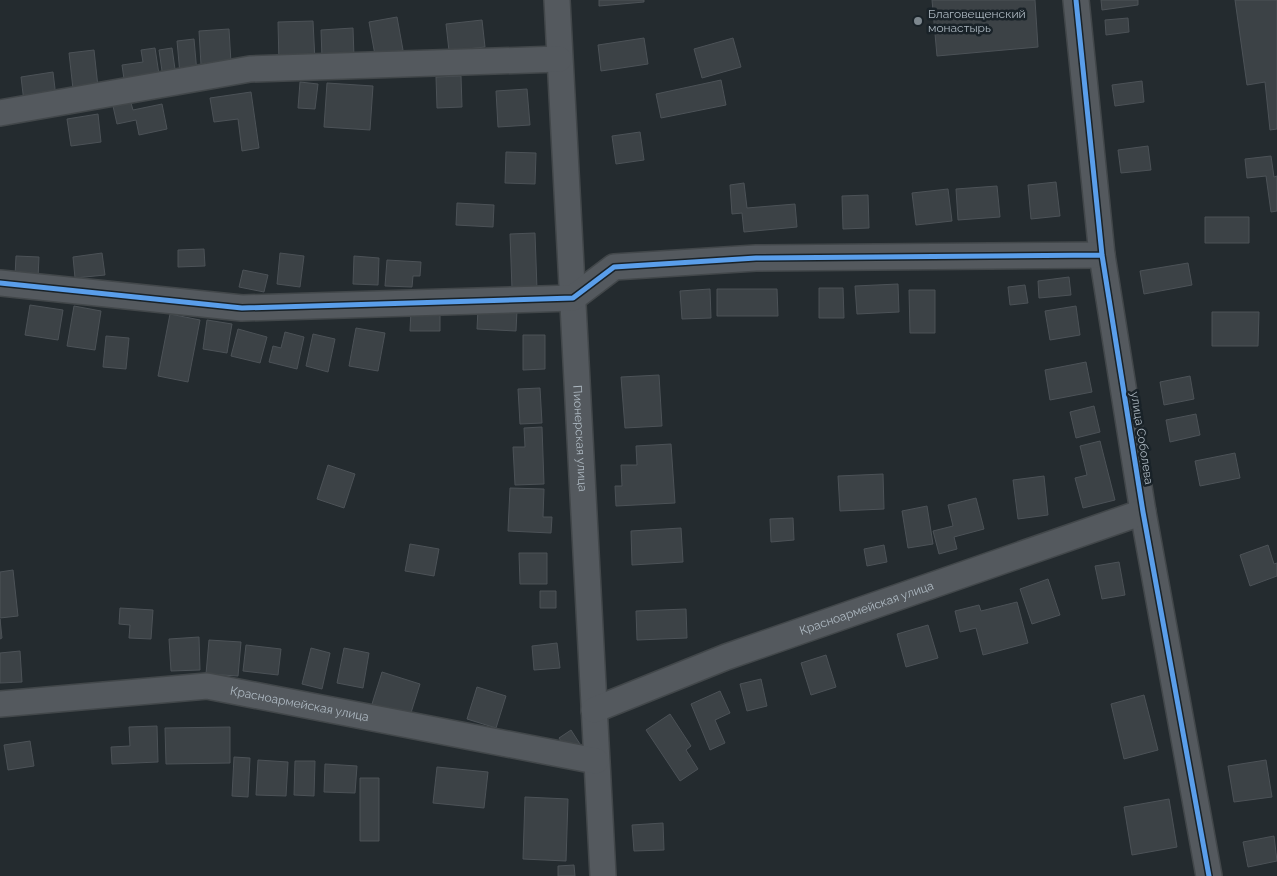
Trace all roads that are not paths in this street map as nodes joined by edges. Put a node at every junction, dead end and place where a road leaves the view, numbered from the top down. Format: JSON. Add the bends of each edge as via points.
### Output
{"nodes":[{"id":1,"x":556,"y":0,"type":"edge"},
{"id":2,"x":1076,"y":0,"type":"edge"},
{"id":3,"x":559,"y":58,"type":"junction"},
{"id":4,"x":0,"y":113,"type":"edge"},
{"id":5,"x":1102,"y":255,"type":"junction"},
{"id":6,"x":0,"y":282,"type":"edge"},
{"id":7,"x":573,"y":298,"type":"junction"},
{"id":8,"x":1143,"y":512,"type":"junction"},
{"id":9,"x":0,"y":704,"type":"edge"},
{"id":10,"x":594,"y":710,"type":"junction"},
{"id":11,"x":596,"y":761,"type":"junction"},
{"id":12,"x":603,"y":876,"type":"edge"},
{"id":13,"x":1209,"y":876,"type":"edge"}],
"edges":[{"from":1,"to":3,"type":"street","name":"Пионерская улица"},
{"from":2,"to":5,"type":"street","name":"улица Соболева"},
{"from":3,"to":4,"type":"street","via":[[250,69]]},
{"from":3,"to":7,"type":"street","name":"Пионерская улица"},
{"from":5,"to":7,"type":"street","via":[[756,258],[614,267]]},
{"from":5,"to":8,"type":"street","name":"улица Соболева"},
{"from":6,"to":7,"type":"street","via":[[242,308]]},
{"from":7,"to":10,"type":"street","name":"Пионерская улица"},
{"from":8,"to":10,"type":"street","name":"Красноармейская улица","via":[[726,657]]},
{"from":8,"to":13,"type":"street","name":"улица Соболева"},
{"from":9,"to":11,"type":"street","name":"Красноармейская улица","via":[[207,686]]},
{"from":10,"to":11,"type":"street","name":"Пионерская улица"},
{"from":11,"to":12,"type":"street","name":"Пионерская улица"}]}
